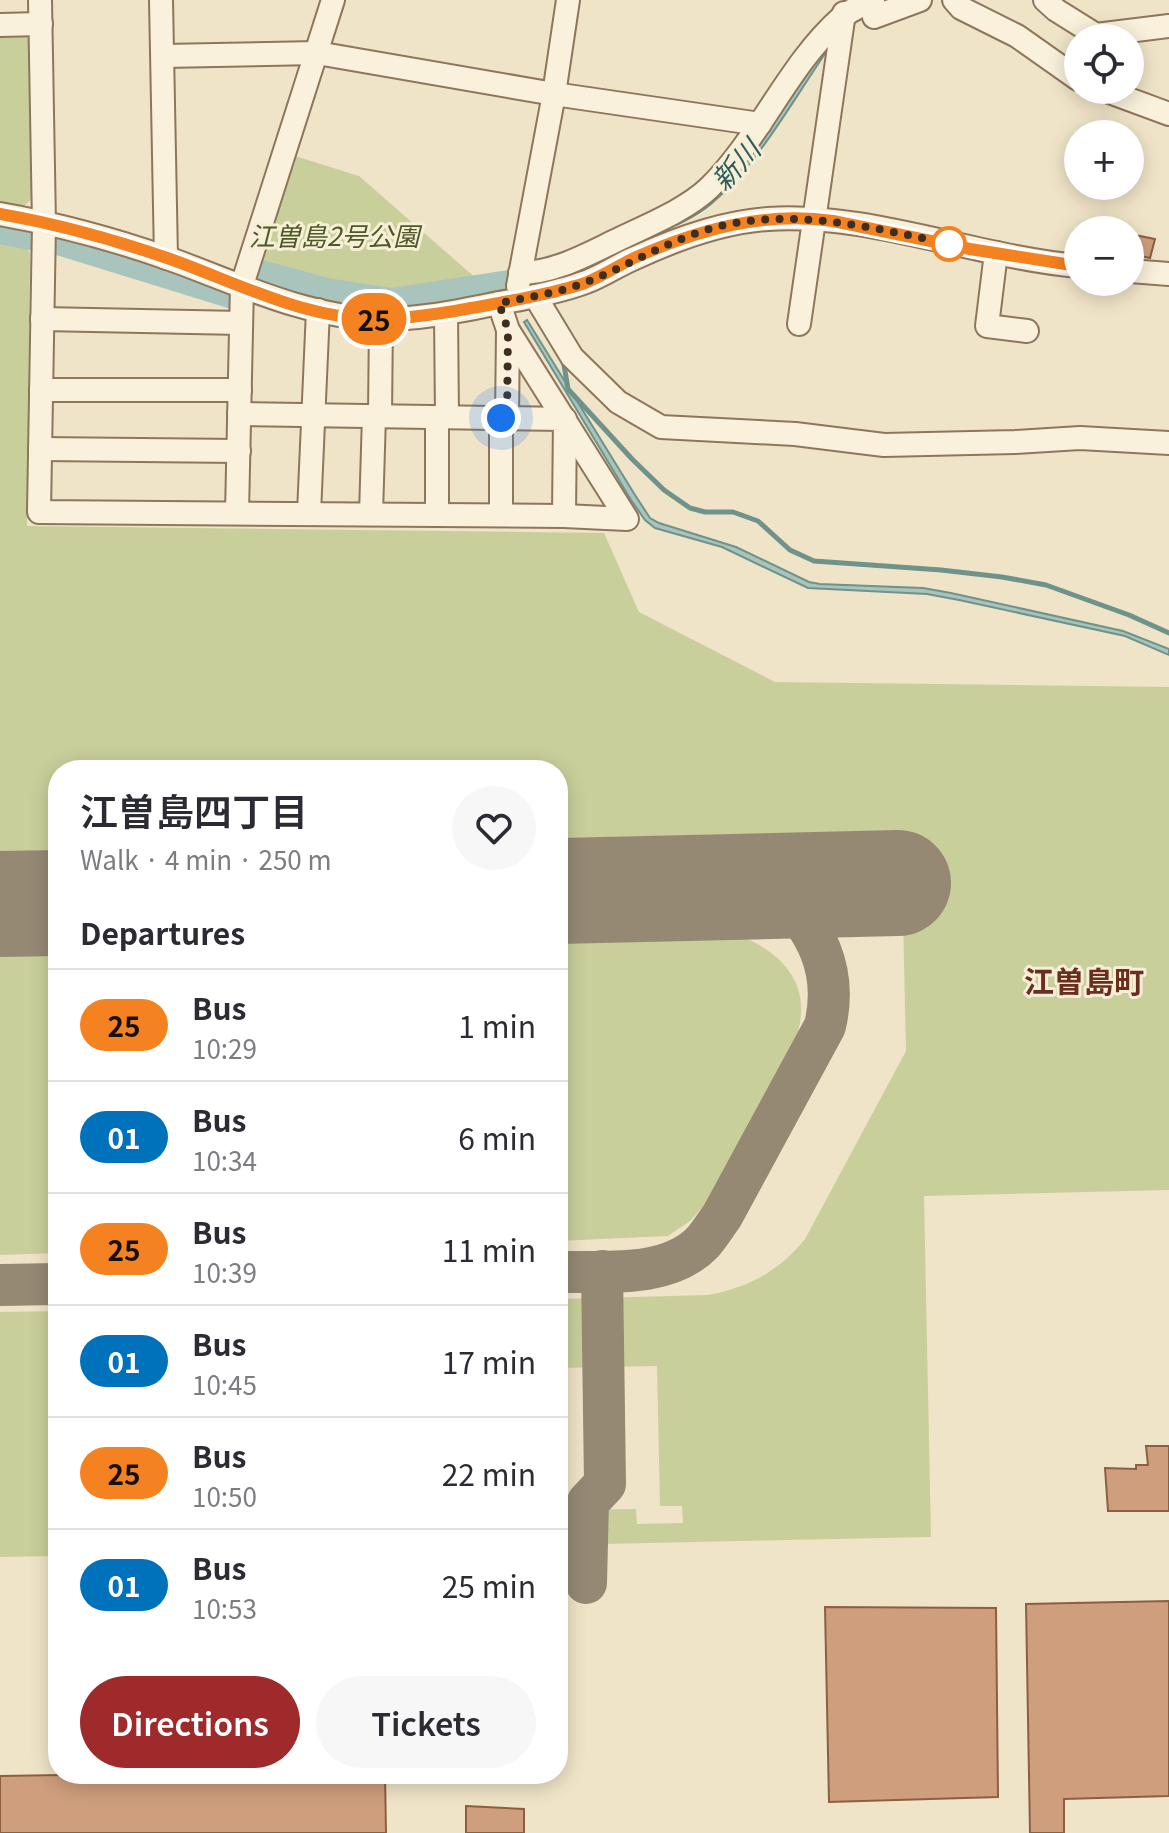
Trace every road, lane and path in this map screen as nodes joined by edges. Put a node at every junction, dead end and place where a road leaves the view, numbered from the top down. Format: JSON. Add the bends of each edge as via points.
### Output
{"nodes":[{"id":1,"x":40,"y":0,"type":"edge"},
{"id":2,"x":161,"y":0,"type":"edge"},
{"id":3,"x":333,"y":0,"type":"edge"},
{"id":4,"x":568,"y":0,"type":"edge"},
{"id":5,"x":920,"y":0,"type":"edge"},
{"id":6,"x":954,"y":0,"type":"edge"},
{"id":7,"x":1056,"y":3,"type":"edge"},
{"id":8,"x":845,"y":8,"type":"edge"},
{"id":9,"x":874,"y":9,"type":"edge"},
{"id":10,"x":41,"y":24,"type":"junction"},
{"id":11,"x":0,"y":25,"type":"edge"},
{"id":12,"x":1169,"y":26,"type":"edge"},
{"id":13,"x":317,"y":53,"type":"junction"},
{"id":14,"x":163,"y":56,"type":"junction"},
{"id":15,"x":1064,"y":69,"type":"edge"},
{"id":16,"x":554,"y":94,"type":"junction"},
{"id":17,"x":1142,"y":104,"type":"edge"},
{"id":18,"x":1169,"y":114,"type":"edge"},
{"id":19,"x":760,"y":124,"type":"junction"},
{"id":20,"x":0,"y":214,"type":"edge"},
{"id":21,"x":814,"y":219,"type":"junction"},
{"id":22,"x":44,"y":224,"type":"junction"},
{"id":23,"x":996,"y":253,"type":"junction"},
{"id":24,"x":166,"y":258,"type":"junction"},
{"id":25,"x":1064,"y":264,"type":"edge"},
{"id":26,"x":1144,"y":272,"type":"edge"},
{"id":27,"x":520,"y":273,"type":"junction"},
{"id":28,"x":1169,"y":274,"type":"edge"},
{"id":29,"x":242,"y":285,"type":"junction"},
{"id":30,"x":517,"y":300,"type":"junction"},
{"id":31,"x":318,"y":310,"type":"junction"},
{"id":32,"x":446,"y":314,"type":"junction"},
{"id":33,"x":42,"y":319,"type":"junction"},
{"id":34,"x":381,"y":319,"type":"junction"},
{"id":35,"x":241,"y":323,"type":"junction"},
{"id":36,"x":799,"y":324,"type":"dead end"},
{"id":37,"x":508,"y":330,"type":"junction"},
{"id":38,"x":1027,"y":331,"type":"dead end"},
{"id":39,"x":41,"y":390,"type":"junction"},
{"id":40,"x":240,"y":390,"type":"junction"},
{"id":41,"x":239,"y":414,"type":"junction"},
{"id":42,"x":312,"y":415,"type":"junction"},
{"id":43,"x":377,"y":416,"type":"junction"},
{"id":44,"x":442,"y":417,"type":"junction"},
{"id":45,"x":504,"y":418,"type":"junction"},
{"id":46,"x":565,"y":419,"type":"junction"},
{"id":47,"x":1169,"y":443,"type":"edge"},
{"id":48,"x":40,"y":449,"type":"junction"},
{"id":49,"x":239,"y":451,"type":"junction"},
{"id":50,"x":237,"y":513,"type":"junction"},
{"id":51,"x":309,"y":513,"type":"junction"},
{"id":52,"x":371,"y":514,"type":"junction"},
{"id":53,"x":437,"y":515,"type":"junction"},
{"id":54,"x":501,"y":515,"type":"junction"},
{"id":55,"x":564,"y":516,"type":"junction"}],
"edges":[{"from":1,"to":10,"type":"street"},
{"from":2,"to":14,"type":"street"},
{"from":3,"to":13,"type":"street"},
{"from":4,"to":16,"type":"street"},
{"from":5,"to":9,"type":"street"},
{"from":6,"to":15,"type":"street"},
{"from":7,"to":12,"type":"street","via":[[1096,35]]},
{"from":8,"to":9,"type":"street"},
{"from":8,"to":19,"type":"street"},
{"from":8,"to":21,"type":"street"},
{"from":10,"to":11,"type":"street"},
{"from":10,"to":22,"type":"street"},
{"from":13,"to":14,"type":"street"},
{"from":13,"to":16,"type":"street"},
{"from":13,"to":29,"type":"street"},
{"from":14,"to":24,"type":"street"},
{"from":16,"to":19,"type":"street"},
{"from":16,"to":27,"type":"street"},
{"from":17,"to":18,"type":"street"},
{"from":19,"to":27,"type":"street","via":[[708,189],[668,215],[571,262]]},
{"from":20,"to":22,"type":"street"},
{"from":21,"to":23,"type":"street"},
{"from":21,"to":30,"type":"street","via":[[723,226],[589,281]]},
{"from":21,"to":36,"type":"street"},
{"from":22,"to":24,"type":"street"},
{"from":22,"to":33,"type":"street"},
{"from":23,"to":25,"type":"street"},
{"from":23,"to":38,"type":"street","via":[[987,326]]},
{"from":24,"to":29,"type":"street"},
{"from":26,"to":28,"type":"street"},
{"from":27,"to":30,"type":"street"},
{"from":29,"to":31,"type":"street"},
{"from":29,"to":35,"type":"street"},
{"from":30,"to":32,"type":"street"},
{"from":30,"to":37,"type":"street"},
{"from":30,"to":47,"type":"street","via":[[618,402],[661,427],[884,445],[1080,438]]},
{"from":31,"to":34,"type":"street"},
{"from":31,"to":42,"type":"street"},
{"from":32,"to":34,"type":"street"},
{"from":32,"to":44,"type":"street"},
{"from":33,"to":35,"type":"street"},
{"from":33,"to":39,"type":"street"},
{"from":34,"to":43,"type":"street"},
{"from":35,"to":40,"type":"street"},
{"from":37,"to":45,"type":"street"},
{"from":37,"to":46,"type":"street"},
{"from":39,"to":40,"type":"street"},
{"from":39,"to":48,"type":"street"},
{"from":40,"to":41,"type":"street"},
{"from":41,"to":42,"type":"street"},
{"from":41,"to":49,"type":"street"},
{"from":42,"to":43,"type":"street"},
{"from":42,"to":51,"type":"street"},
{"from":43,"to":44,"type":"street"},
{"from":43,"to":52,"type":"street"},
{"from":44,"to":45,"type":"street"},
{"from":44,"to":53,"type":"street"},
{"from":45,"to":46,"type":"street"},
{"from":45,"to":54,"type":"street"},
{"from":46,"to":55,"type":"street"},
{"from":46,"to":55,"type":"street","via":[[627,519]]},
{"from":48,"to":49,"type":"street"},
{"from":48,"to":50,"type":"street","via":[[39,512]]},
{"from":49,"to":50,"type":"street"},
{"from":50,"to":51,"type":"street"},
{"from":51,"to":52,"type":"street"},
{"from":52,"to":53,"type":"street"},
{"from":53,"to":54,"type":"street"},
{"from":54,"to":55,"type":"street"}]}
